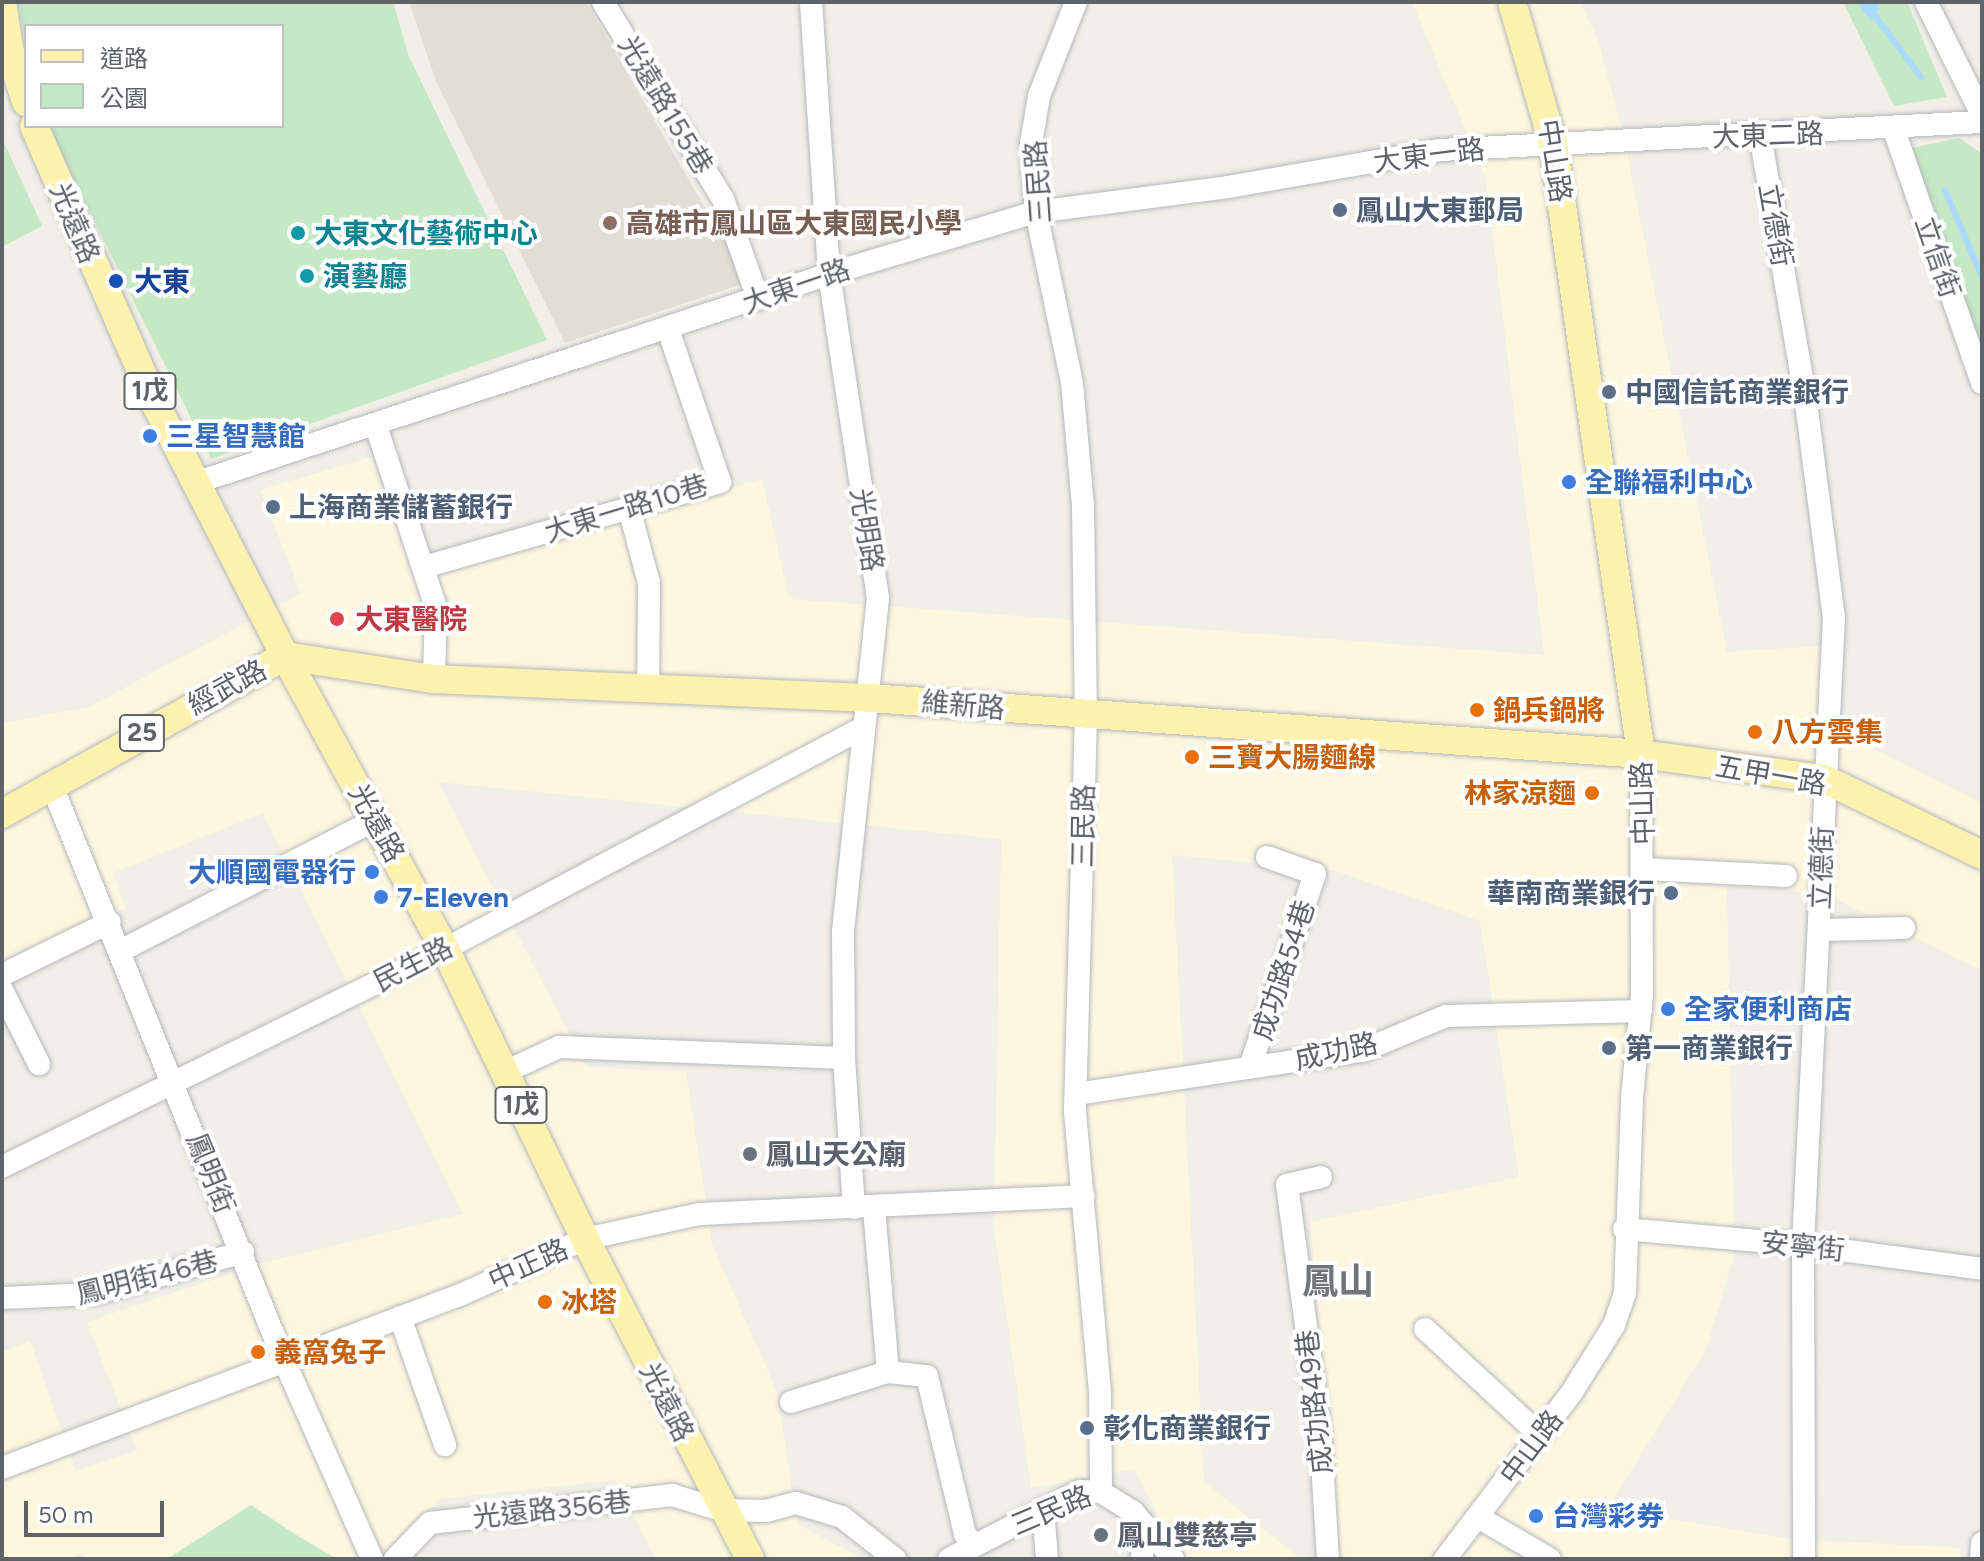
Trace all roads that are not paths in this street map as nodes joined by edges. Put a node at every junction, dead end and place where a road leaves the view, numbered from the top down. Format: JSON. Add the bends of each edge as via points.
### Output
{"nodes":[{"id":1,"x":2,"y":2,"type":"edge"},
{"id":2,"x":603,"y":2,"type":"edge"},
{"id":3,"x":811,"y":2,"type":"edge"},
{"id":4,"x":1076,"y":2,"type":"edge"},
{"id":5,"x":1512,"y":2,"type":"edge"},
{"id":6,"x":1926,"y":2,"type":"edge"},
{"id":7,"x":24,"y":96,"type":"edge"},
{"id":8,"x":1982,"y":115,"type":"edge"},
{"id":9,"x":1982,"y":122,"type":"edge"},
{"id":10,"x":35,"y":128,"type":"edge"},
{"id":11,"x":1894,"y":130,"type":"junction"},
{"id":12,"x":1760,"y":135,"type":"junction"},
{"id":13,"x":1553,"y":143,"type":"junction"},
{"id":14,"x":1036,"y":212,"type":"junction"},
{"id":15,"x":829,"y":274,"type":"junction"},
{"id":16,"x":758,"y":299,"type":"junction"},
{"id":17,"x":668,"y":329,"type":"junction"},
{"id":18,"x":1982,"y":383,"type":"edge"},
{"id":19,"x":376,"y":426,"type":"junction"},
{"id":20,"x":198,"y":482,"type":"junction"},
{"id":21,"x":629,"y":508,"type":"junction"},
{"id":22,"x":424,"y":567,"type":"junction"},
{"id":23,"x":285,"y":656,"type":"junction"},
{"id":24,"x":434,"y":679,"type":"junction"},
{"id":25,"x":648,"y":688,"type":"junction"},
{"id":26,"x":870,"y":698,"type":"junction"},
{"id":27,"x":1086,"y":715,"type":"junction"},
{"id":28,"x":861,"y":729,"type":"junction"},
{"id":29,"x":1641,"y":754,"type":"junction"},
{"id":30,"x":1824,"y":779,"type":"junction"},
{"id":31,"x":52,"y":786,"type":"junction"},
{"id":32,"x":2,"y":814,"type":"edge"},
{"id":33,"x":375,"y":820,"type":"junction"},
{"id":34,"x":1982,"y":855,"type":"edge"},
{"id":35,"x":1267,"y":857,"type":"dead end"},
{"id":36,"x":1645,"y":869,"type":"junction"},
{"id":37,"x":1786,"y":876,"type":"dead end"},
{"id":38,"x":110,"y":922,"type":"junction"},
{"id":39,"x":1904,"y":928,"type":"dead end"},
{"id":40,"x":1820,"y":930,"type":"junction"},
{"id":41,"x":445,"y":949,"type":"junction"},
{"id":42,"x":122,"y":950,"type":"junction"},
{"id":43,"x":2,"y":975,"type":"edge"},
{"id":44,"x":2,"y":990,"type":"edge"},
{"id":45,"x":1641,"y":1011,"type":"junction"},
{"id":46,"x":844,"y":1058,"type":"junction"},
{"id":47,"x":39,"y":1064,"type":"dead end"},
{"id":48,"x":1250,"y":1067,"type":"junction"},
{"id":49,"x":505,"y":1072,"type":"junction"},
{"id":50,"x":175,"y":1082,"type":"junction"},
{"id":51,"x":1076,"y":1094,"type":"junction"},
{"id":52,"x":2,"y":1167,"type":"edge"},
{"id":53,"x":1321,"y":1177,"type":"dead end"},
{"id":54,"x":1084,"y":1196,"type":"junction"},
{"id":55,"x":864,"y":1208,"type":"junction"},
{"id":56,"x":1624,"y":1229,"type":"junction"},
{"id":57,"x":585,"y":1239,"type":"junction"},
{"id":58,"x":1803,"y":1245,"type":"junction"},
{"id":59,"x":243,"y":1252,"type":"junction"},
{"id":60,"x":1982,"y":1269,"type":"edge"},
{"id":61,"x":2,"y":1298,"type":"edge"},
{"id":62,"x":400,"y":1317,"type":"junction"},
{"id":63,"x":1425,"y":1329,"type":"dead end"},
{"id":64,"x":283,"y":1358,"type":"junction"},
{"id":65,"x":888,"y":1372,"type":"junction"},
{"id":66,"x":791,"y":1402,"type":"dead end"},
{"id":67,"x":1540,"y":1435,"type":"junction"},
{"id":68,"x":445,"y":1445,"type":"dead end"},
{"id":69,"x":2,"y":1468,"type":"edge"},
{"id":70,"x":1101,"y":1492,"type":"junction"},
{"id":71,"x":1043,"y":1509,"type":"junction"},
{"id":72,"x":721,"y":1510,"type":"junction"},
{"id":73,"x":1478,"y":1517,"type":"junction"},
{"id":74,"x":1143,"y":1526,"type":"junction"},
{"id":75,"x":1982,"y":1543,"type":"edge"},
{"id":76,"x":974,"y":1546,"type":"junction"},
{"id":77,"x":372,"y":1559,"type":"edge"},
{"id":78,"x":395,"y":1559,"type":"edge"},
{"id":79,"x":750,"y":1559,"type":"edge"},
{"id":80,"x":895,"y":1559,"type":"edge"},
{"id":81,"x":949,"y":1559,"type":"edge"},
{"id":82,"x":1047,"y":1559,"type":"edge"},
{"id":83,"x":1142,"y":1559,"type":"edge"},
{"id":84,"x":1173,"y":1559,"type":"edge"},
{"id":85,"x":1328,"y":1559,"type":"edge"},
{"id":86,"x":1445,"y":1559,"type":"edge"},
{"id":87,"x":1550,"y":1559,"type":"edge"},
{"id":88,"x":1804,"y":1559,"type":"edge"},
{"id":89,"x":1981,"y":1559,"type":"edge"}],
"edges":[{"from":1,"to":7,"type":"main road"},
{"from":2,"to":16,"type":"street","name":"光遠路155巷","via":[[723,199]]},
{"from":3,"to":15,"type":"street","name":"光明路"},
{"from":4,"to":14,"type":"street","name":"三民路","via":[[1039,96],[1031,143]]},
{"from":5,"to":13,"type":"main road","name":"中山路"},
{"from":6,"to":8,"type":"street"},
{"from":9,"to":11,"type":"street","name":"大東二路"},
{"from":10,"to":20,"type":"main road","name":"光遠路","number":"1戊","via":[[149,390]]},
{"from":11,"to":12,"type":"street","name":"大東二路"},
{"from":11,"to":18,"type":"street","name":"立信街"},
{"from":12,"to":13,"type":"street","name":"大東二路"},
{"from":12,"to":30,"type":"street","name":"立德街","via":[[1805,395],[1834,617]]},
{"from":13,"to":14,"type":"street","name":"大東一路","via":[[1440,150],[1228,187]]},
{"from":13,"to":29,"type":"main road","name":"中山路"},
{"from":14,"to":15,"type":"street","name":"大東一路"},
{"from":14,"to":27,"type":"street","name":"三民路","via":[[1072,383],[1083,506]]},
{"from":15,"to":16,"type":"street","name":"大東一路"},
{"from":15,"to":26,"type":"street","name":"光明路","via":[[878,598]]},
{"from":16,"to":17,"type":"street","name":"大東一路"},
{"from":17,"to":19,"type":"street","name":"大東一路"},
{"from":17,"to":21,"type":"street","name":"大東一路10巷","via":[[720,482]]},
{"from":19,"to":20,"type":"street","name":"大東一路"},
{"from":19,"to":22,"type":"street"},
{"from":20,"to":23,"type":"main road","name":"光遠路","number":"1戊"},
{"from":21,"to":22,"type":"street","name":"大東一路10巷"},
{"from":21,"to":25,"type":"street","via":[[649,583]]},
{"from":22,"to":24,"type":"street","via":[[436,607]]},
{"from":23,"to":24,"type":"main road","name":"維新路"},
{"from":23,"to":31,"type":"main road","name":"經武路","number":"25"},
{"from":23,"to":33,"type":"main road","name":"光遠路","number":"1戊"},
{"from":24,"to":25,"type":"main road","name":"維新路"},
{"from":25,"to":26,"type":"main road","name":"維新路"},
{"from":26,"to":27,"type":"main road","name":"維新路"},
{"from":26,"to":28,"type":"street","name":"光明路"},
{"from":27,"to":29,"type":"main road","name":"維新路"},
{"from":27,"to":51,"type":"street","name":"三民路"},
{"from":28,"to":41,"type":"street","name":"民生路"},
{"from":28,"to":46,"type":"street","name":"光明路","via":[[843,931]]},
{"from":29,"to":30,"type":"main road","name":"五甲一路"},
{"from":29,"to":36,"type":"street","name":"中山路"},
{"from":30,"to":34,"type":"main road","name":"五甲一路"},
{"from":30,"to":40,"type":"street","name":"立德街"},
{"from":31,"to":32,"type":"main road","name":"經武路","number":"25"},
{"from":31,"to":38,"type":"street","name":"鳳明街"},
{"from":33,"to":41,"type":"main road","name":"光遠路","number":"1戊"},
{"from":33,"to":42,"type":"street"},
{"from":35,"to":48,"type":"street","name":"成功路54巷","via":[[1315,874]]},
{"from":36,"to":37,"type":"street"},
{"from":36,"to":45,"type":"street","name":"中山路"},
{"from":38,"to":42,"type":"street","name":"鳳明街"},
{"from":38,"to":43,"type":"street"},
{"from":39,"to":40,"type":"street"},
{"from":40,"to":58,"type":"street","name":"立德街"},
{"from":41,"to":49,"type":"main road","name":"光遠路","number":"1戊"},
{"from":41,"to":50,"type":"street","name":"民生路"},
{"from":42,"to":50,"type":"street","name":"鳳明街"},
{"from":44,"to":47,"type":"street"},
{"from":45,"to":48,"type":"street","name":"成功路","via":[[1446,1016],[1362,1051]]},
{"from":45,"to":56,"type":"street","name":"中山路"},
{"from":46,"to":49,"type":"street","via":[[559,1047]]},
{"from":46,"to":55,"type":"street","name":"光明路"},
{"from":48,"to":51,"type":"street","name":"成功路"},
{"from":49,"to":57,"type":"main road","name":"光遠路","number":"1戊"},
{"from":50,"to":52,"type":"street","name":"民生路"},
{"from":50,"to":59,"type":"street","name":"鳳明街"},
{"from":51,"to":54,"type":"street","name":"三民路"},
{"from":53,"to":85,"type":"street","name":"成功路49巷","via":[[1287,1185],[1320,1429]]},
{"from":54,"to":55,"type":"street","name":"中正路"},
{"from":54,"to":70,"type":"street","name":"三民路","via":[[1100,1394]]},
{"from":55,"to":57,"type":"street","name":"中正路","via":[[700,1214]]},
{"from":55,"to":65,"type":"street","name":"光明路"},
{"from":56,"to":58,"type":"street","name":"安寧街"},
{"from":56,"to":67,"type":"street","name":"中山路","via":[[1625,1293],[1614,1325]]},
{"from":57,"to":62,"type":"street","name":"中正路"},
{"from":57,"to":72,"type":"main road","name":"光遠路","number":"1戊"},
{"from":58,"to":60,"type":"street","name":"安寧街"},
{"from":58,"to":88,"type":"street","name":"立德街"},
{"from":59,"to":61,"type":"street","name":"鳳明街46巷","via":[[94,1294]]},
{"from":59,"to":64,"type":"street","name":"鳳明街"},
{"from":62,"to":64,"type":"street","name":"中正路"},
{"from":62,"to":68,"type":"street"},
{"from":63,"to":67,"type":"street"},
{"from":64,"to":69,"type":"street","name":"中正路"},
{"from":64,"to":77,"type":"street","name":"鳳明街"},
{"from":65,"to":66,"type":"street"},
{"from":65,"to":76,"type":"street","via":[[927,1376],[965,1534]]},
{"from":67,"to":73,"type":"street","name":"中山路"},
{"from":70,"to":71,"type":"street","name":"三民路","via":[[1080,1491]]},
{"from":70,"to":74,"type":"street","via":[[1133,1512]]},
{"from":71,"to":76,"type":"street","name":"三民路"},
{"from":71,"to":82,"type":"street"},
{"from":72,"to":78,"type":"street","name":"光遠路356巷","via":[[672,1495],[430,1523]]},
{"from":72,"to":79,"type":"main road","name":"光遠路","number":"1戊"},
{"from":72,"to":80,"type":"street","name":"光遠路356巷","via":[[766,1511],[796,1503],[842,1517]]},
{"from":73,"to":86,"type":"street","name":"中山路"},
{"from":73,"to":87,"type":"street"},
{"from":74,"to":83,"type":"street"},
{"from":74,"to":84,"type":"street"},
{"from":75,"to":89,"type":"street"},
{"from":76,"to":81,"type":"street","name":"三民路"}]}
